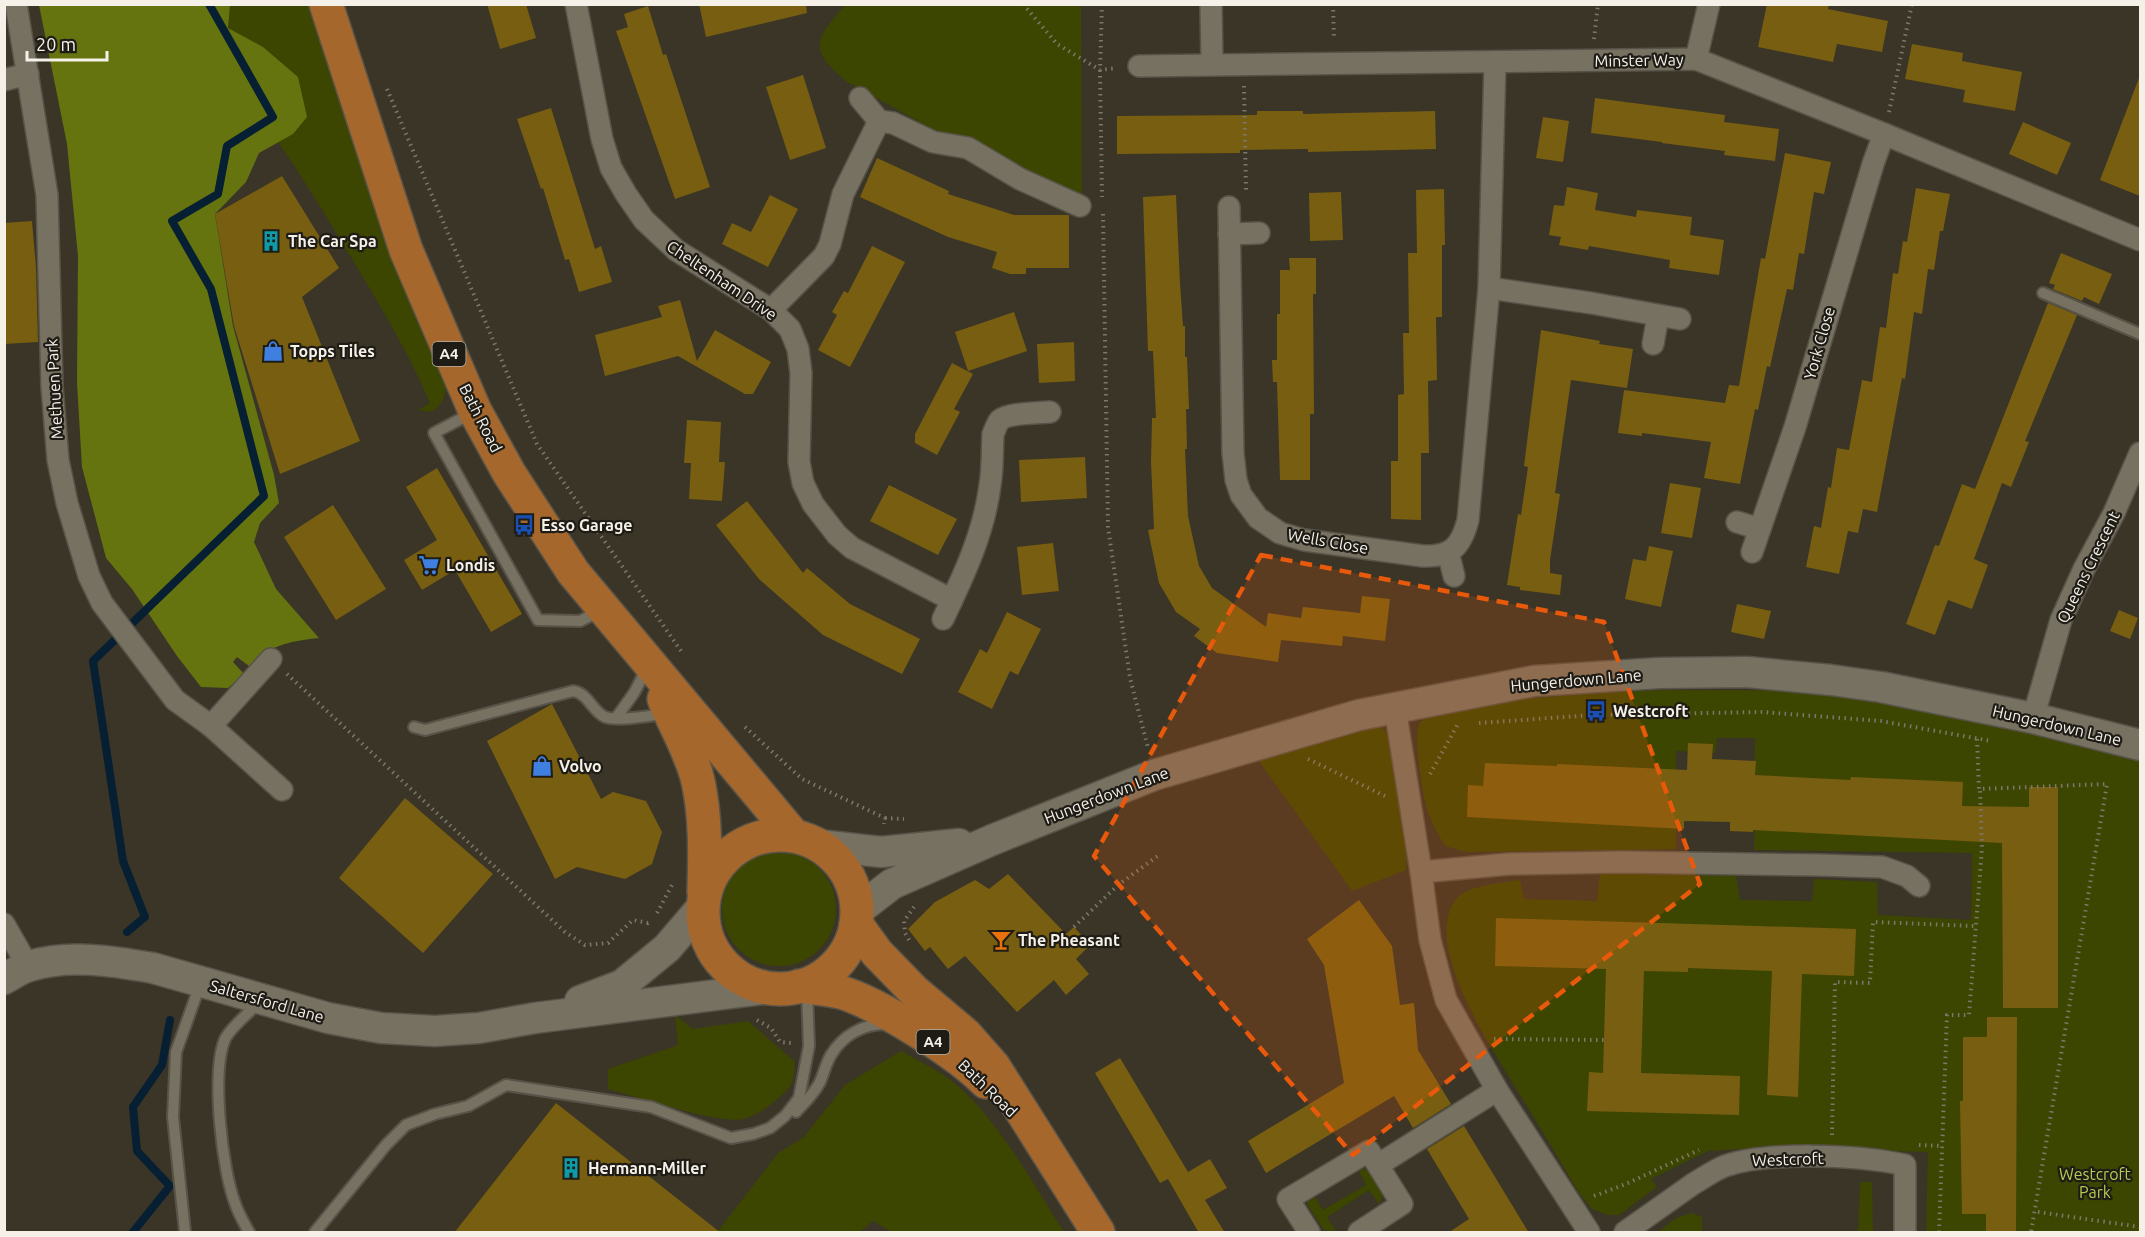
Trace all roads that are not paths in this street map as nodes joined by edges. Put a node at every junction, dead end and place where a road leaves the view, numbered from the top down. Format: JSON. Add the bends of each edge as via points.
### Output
{"nodes":[{"id":1,"x":16,"y":4,"type":"edge"},
{"id":2,"x":326,"y":4,"type":"edge"},
{"id":3,"x":576,"y":4,"type":"edge"},
{"id":4,"x":1211,"y":4,"type":"edge"},
{"id":5,"x":1709,"y":4,"type":"edge"},
{"id":6,"x":1696,"y":59,"type":"junction"},
{"id":7,"x":1495,"y":62,"type":"junction"},
{"id":8,"x":1212,"y":64,"type":"junction"},
{"id":9,"x":1139,"y":66,"type":"dead end"},
{"id":10,"x":28,"y":74,"type":"junction"},
{"id":11,"x":4,"y":80,"type":"edge"},
{"id":12,"x":860,"y":98,"type":"dead end"},
{"id":13,"x":879,"y":121,"type":"junction"},
{"id":14,"x":1884,"y":134,"type":"junction"},
{"id":15,"x":1080,"y":206,"type":"dead end"},
{"id":16,"x":1229,"y":207,"type":"road end"},
{"id":17,"x":1259,"y":233,"type":"dead end"},
{"id":18,"x":1229,"y":234,"type":"junction"},
{"id":19,"x":2140,"y":240,"type":"edge"},
{"id":20,"x":1489,"y":288,"type":"junction"},
{"id":21,"x":2043,"y":293,"type":"dead end"},
{"id":22,"x":771,"y":310,"type":"junction"},
{"id":23,"x":1658,"y":316,"type":"junction"},
{"id":24,"x":1680,"y":319,"type":"dead end"},
{"id":25,"x":2140,"y":334,"type":"edge"},
{"id":26,"x":1653,"y":344,"type":"dead end"},
{"id":27,"x":475,"y":411,"type":"junction"},
{"id":28,"x":1050,"y":412,"type":"dead end"},
{"id":29,"x":2140,"y":453,"type":"edge"},
{"id":30,"x":1737,"y":522,"type":"dead end"},
{"id":31,"x":1760,"y":529,"type":"junction"},
{"id":32,"x":1448,"y":552,"type":"junction"},
{"id":33,"x":1752,"y":552,"type":"dead end"},
{"id":34,"x":1454,"y":576,"type":"dead end"},
{"id":35,"x":604,"y":610,"type":"junction"},
{"id":36,"x":272,"y":659,"type":"road end"},
{"id":37,"x":650,"y":663,"type":"junction"},
{"id":38,"x":1395,"y":708,"type":"junction"},
{"id":39,"x":669,"y":713,"type":"junction"},
{"id":40,"x":616,"y":718,"type":"junction"},
{"id":41,"x":2033,"y":718,"type":"junction"},
{"id":42,"x":211,"y":726,"type":"junction"},
{"id":43,"x":414,"y":727,"type":"dead end"},
{"id":44,"x":2140,"y":745,"type":"edge"},
{"id":45,"x":282,"y":790,"type":"dead end"},
{"id":46,"x":806,"y":840,"type":"junction"},
{"id":47,"x":992,"y":840,"type":"junction"},
{"id":48,"x":1422,"y":872,"type":"junction"},
{"id":49,"x":1919,"y":886,"type":"dead end"},
{"id":50,"x":704,"y":900,"type":"junction"},
{"id":51,"x":857,"y":917,"type":"junction"},
{"id":52,"x":4,"y":924,"type":"edge"},
{"id":53,"x":16,"y":973,"type":"edge"},
{"id":54,"x":201,"y":982,"type":"junction"},
{"id":55,"x":792,"y":987,"type":"junction"},
{"id":56,"x":261,"y":1000,"type":"junction"},
{"id":57,"x":535,"y":1018,"type":"junction"},
{"id":58,"x":910,"y":1028,"type":"junction"},
{"id":59,"x":1497,"y":1090,"type":"junction"},
{"id":60,"x":770,"y":1128,"type":"junction"},
{"id":61,"x":1041,"y":1140,"type":"junction"},
{"id":62,"x":1378,"y":1165,"type":"junction"},
{"id":63,"x":185,"y":1233,"type":"edge"},
{"id":64,"x":249,"y":1233,"type":"edge"},
{"id":65,"x":315,"y":1233,"type":"edge"},
{"id":66,"x":1098,"y":1233,"type":"edge"},
{"id":67,"x":1309,"y":1233,"type":"edge"},
{"id":68,"x":1359,"y":1233,"type":"edge"},
{"id":69,"x":1588,"y":1233,"type":"edge"},
{"id":70,"x":1625,"y":1233,"type":"edge"},
{"id":71,"x":1905,"y":1233,"type":"edge"}],
"edges":[{"from":1,"to":10,"type":"street","name":"Methuen Park"},
{"from":2,"to":27,"type":"main road","name":"Bath Road","number":"A4","via":[[406,250]]},
{"from":3,"to":22,"type":"street","name":"Cheltenham Drive","via":[[602,139],[611,168],[626,194],[644,220],[676,250]]},
{"from":4,"to":8,"type":"street"},
{"from":5,"to":6,"type":"street"},
{"from":6,"to":7,"type":"street","name":"Minster Way"},
{"from":6,"to":14,"type":"street","name":"Minster Way"},
{"from":7,"to":8,"type":"street","name":"Minster Way"},
{"from":7,"to":20,"type":"street"},
{"from":8,"to":9,"type":"street","name":"Minster Way"},
{"from":10,"to":11,"type":"street"},
{"from":10,"to":42,"type":"street","name":"Methuen Park","via":[[47,195],[52,387],[58,460],[67,503],[89,576],[102,603],[175,700]]},
{"from":12,"to":13,"type":"street"},
{"from":13,"to":15,"type":"street","via":[[893,123],[933,142],[968,148],[1020,179]]},
{"from":13,"to":22,"type":"street","via":[[843,194],[824,256]]},
{"from":14,"to":19,"type":"street","name":"Minster Way"},
{"from":14,"to":31,"type":"street","name":"York Close"},
{"from":16,"to":18,"type":"street","name":"Wells Close"},
{"from":17,"to":18,"type":"street"},
{"from":18,"to":32,"type":"street","name":"Wells Close","via":[[1233,453],[1236,480],[1249,507],[1267,526],[1298,539],[1423,556]]},
{"from":20,"to":23,"type":"street"},
{"from":20,"to":32,"type":"street","via":[[1468,520],[1461,541]]},
{"from":21,"to":25,"type":"lane"},
{"from":22,"to":28,"type":"street","name":"Cheltenham Drive","via":[[790,329],[798,349],[802,397],[799,462],[813,504],[852,548],[948,610],[974,553],[984,516],[996,427],[1008,416]]},
{"from":23,"to":24,"type":"street"},
{"from":23,"to":26,"type":"street"},
{"from":27,"to":35,"type":"main road","name":"Bath Road","number":"A4","via":[[544,531]]},
{"from":27,"to":35,"type":"lane","via":[[434,433],[538,620],[580,621]]},
{"from":29,"to":41,"type":"street","name":"Queens Crescent","via":[[2061,620]]},
{"from":30,"to":31,"type":"street"},
{"from":31,"to":33,"type":"street","name":"York Close"},
{"from":32,"to":34,"type":"street"},
{"from":35,"to":37,"type":"main road","name":"Bath Road","number":"A4"},
{"from":36,"to":42,"type":"street"},
{"from":37,"to":39,"type":"main road","name":"Bath Road","number":"A4"},
{"from":37,"to":40,"type":"lane"},
{"from":37,"to":46,"type":"main road","name":"Bath Road","number":"A4","via":[[764,798]]},
{"from":38,"to":41,"type":"main road","name":"Hungerdown Lane","via":[[1534,681],[1747,672],[1881,687]]},
{"from":38,"to":47,"type":"main road","name":"Hungerdown Lane","via":[[1329,723],[1154,775]]},
{"from":38,"to":48,"type":"street"},
{"from":39,"to":40,"type":"lane"},
{"from":39,"to":50,"type":"main road","name":"Bath Road","number":"A4","via":[[681,733],[697,779],[704,825]]},
{"from":40,"to":43,"type":"lane","via":[[604,716],[580,692],[573,691],[425,730]]},
{"from":41,"to":44,"type":"main road","name":"Hungerdown Lane"},
{"from":42,"to":45,"type":"street","name":"Methuen Park"},
{"from":46,"to":47,"type":"main road","name":"Hungerdown Lane","via":[[881,852]]},
{"from":46,"to":50,"type":"main road","via":[[769,835],[744,843],[724,858],[709,880]]},
{"from":46,"to":51,"type":"main road","via":[[838,861],[852,884]]},
{"from":47,"to":51,"type":"main road","name":"Hungerdown Lane","via":[[892,884]]},
{"from":48,"to":49,"type":"street","via":[[1509,864],[1622,862],[1818,865],[1882,867],[1907,876]]},
{"from":48,"to":59,"type":"street","via":[[1430,940],[1446,1000]]},
{"from":50,"to":55,"type":"main road","via":[[706,933],[727,968],[749,982]]},
{"from":50,"to":57,"type":"main road","name":"Saltersford Lane","via":[[667,948],[622,985]]},
{"from":51,"to":55,"type":"main road","via":[[841,959],[820,978]]},
{"from":51,"to":61,"type":"main road","name":"Bath Road","number":"A4","via":[[877,953],[987,1059]]},
{"from":52,"to":53,"type":"street"},
{"from":53,"to":54,"type":"main road","name":"Saltersford Lane","via":[[61,960],[92,960],[153,968]]},
{"from":54,"to":56,"type":"main road","name":"Saltersford Lane"},
{"from":54,"to":63,"type":"lane","via":[[176,1052],[173,1117]]},
{"from":55,"to":57,"type":"main road","name":"Saltersford Lane"},
{"from":55,"to":58,"type":"main road","name":"Bath Road","number":"A4","via":[[840,992]]},
{"from":55,"to":60,"type":"lane","via":[[809,1046],[799,1098]]},
{"from":56,"to":57,"type":"main road","name":"Saltersford Lane","via":[[337,1020],[402,1029],[454,1030]]},
{"from":56,"to":64,"type":"lane","via":[[225,1038],[219,1070],[223,1149],[234,1202]]},
{"from":58,"to":60,"type":"lane","via":[[890,1024],[865,1026],[842,1040],[810,1098],[791,1117]]},
{"from":58,"to":61,"type":"main road","name":"Bath Road","number":"A4","via":[[980,1076]]},
{"from":59,"to":62,"type":"street"},
{"from":59,"to":69,"type":"street"},
{"from":60,"to":65,"type":"lane","via":[[731,1138],[651,1107],[506,1085],[468,1106],[406,1125]]},
{"from":61,"to":66,"type":"main road","name":"Bath Road","number":"A4"},
{"from":62,"to":67,"type":"street","via":[[1369,1151],[1288,1199]]},
{"from":62,"to":68,"type":"street","via":[[1402,1204]]},
{"from":70,"to":71,"type":"street","name":"Westcroft","via":[[1724,1166],[1784,1157],[1905,1165]]}]}
